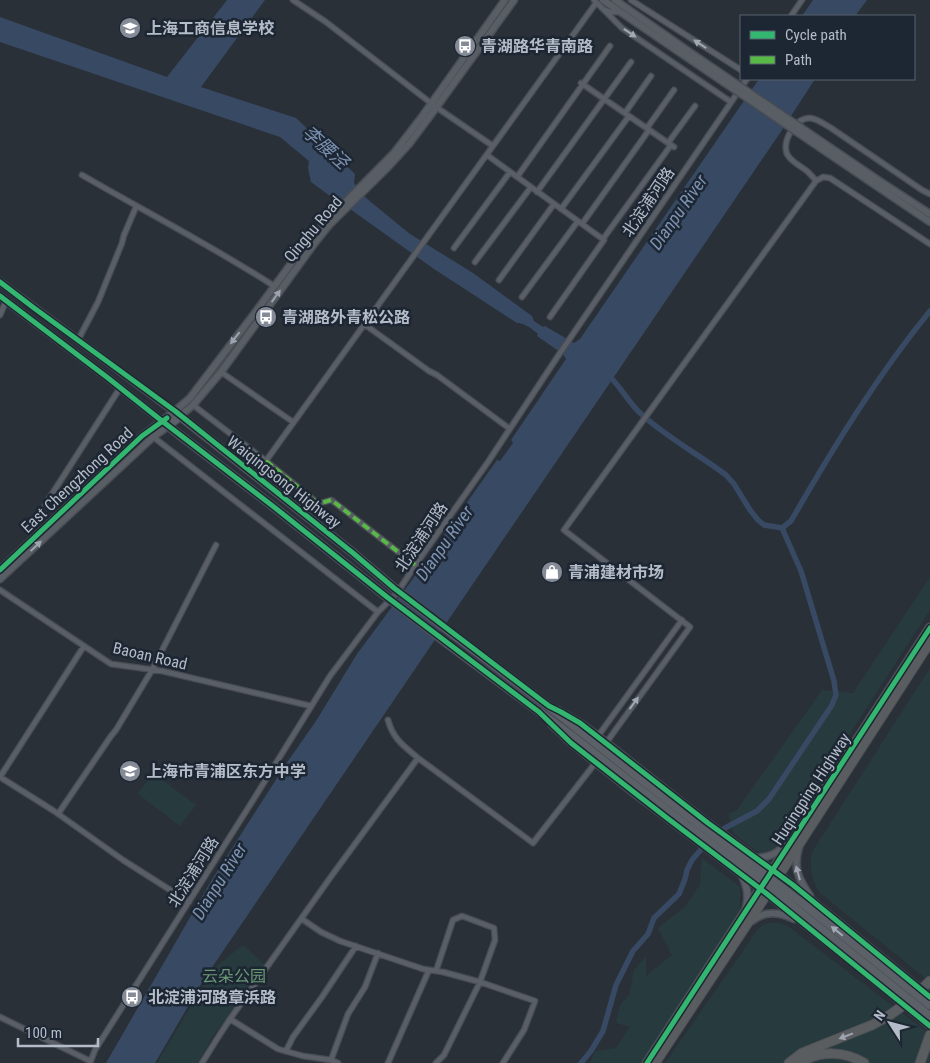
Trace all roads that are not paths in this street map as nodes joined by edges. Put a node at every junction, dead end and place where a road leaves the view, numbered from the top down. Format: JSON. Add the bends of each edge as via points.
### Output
{"nodes":[{"id":1,"x":293,"y":0,"type":"edge"},
{"id":2,"x":505,"y":0,"type":"edge"},
{"id":3,"x":514,"y":0,"type":"edge"},
{"id":4,"x":603,"y":0,"type":"edge"},
{"id":5,"x":615,"y":0,"type":"edge"},
{"id":6,"x":631,"y":0,"type":"edge"},
{"id":7,"x":802,"y":0,"type":"edge"},
{"id":8,"x":595,"y":1,"type":"edge"},
{"id":9,"x":602,"y":9,"type":"junction"},
{"id":10,"x":621,"y":12,"type":"junction"},
{"id":11,"x":792,"y":15,"type":"edge"},
{"id":12,"x":610,"y":46,"type":"dead end"},
{"id":13,"x":690,"y":55,"type":"junction"},
{"id":14,"x":632,"y":62,"type":"dead end"},
{"id":15,"x":740,"y":69,"type":"edge"},
{"id":16,"x":651,"y":76,"type":"dead end"},
{"id":17,"x":746,"y":80,"type":"edge"},
{"id":18,"x":582,"y":83,"type":"junction"},
{"id":19,"x":674,"y":90,"type":"dead end"},
{"id":20,"x":605,"y":99,"type":"junction"},
{"id":21,"x":732,"y":102,"type":"junction"},
{"id":22,"x":434,"y":105,"type":"junction"},
{"id":23,"x":695,"y":106,"type":"dead end"},
{"id":24,"x":627,"y":114,"type":"junction"},
{"id":25,"x":648,"y":129,"type":"junction"},
{"id":26,"x":671,"y":145,"type":"junction"},
{"id":27,"x":493,"y":146,"type":"junction"},
{"id":28,"x":486,"y":155,"type":"junction"},
{"id":29,"x":510,"y":172,"type":"junction"},
{"id":30,"x":82,"y":175,"type":"dead end"},
{"id":31,"x":517,"y":177,"type":"junction"},
{"id":32,"x":816,"y":181,"type":"junction"},
{"id":33,"x":876,"y":182,"type":"junction"},
{"id":34,"x":531,"y":187,"type":"junction"},
{"id":35,"x":537,"y":192,"type":"junction"},
{"id":36,"x":930,"y":194,"type":"edge"},
{"id":37,"x":554,"y":204,"type":"junction"},
{"id":38,"x":136,"y":207,"type":"junction"},
{"id":39,"x":344,"y":207,"type":"junction"},
{"id":40,"x":562,"y":209,"type":"junction"},
{"id":41,"x":930,"y":214,"type":"edge"},
{"id":42,"x":580,"y":222,"type":"junction"},
{"id":43,"x":930,"y":222,"type":"edge"},
{"id":44,"x":603,"y":239,"type":"junction"},
{"id":45,"x":930,"y":244,"type":"edge"},
{"id":46,"x":454,"y":248,"type":"dead end"},
{"id":47,"x":475,"y":262,"type":"dead end"},
{"id":48,"x":500,"y":280,"type":"dead end"},
{"id":49,"x":0,"y":282,"type":"edge"},
{"id":50,"x":274,"y":286,"type":"junction"},
{"id":51,"x":0,"y":296,"type":"edge"},
{"id":52,"x":522,"y":297,"type":"dead end"},
{"id":53,"x":6,"y":301,"type":"junction"},
{"id":54,"x":0,"y":315,"type":"edge"},
{"id":55,"x":550,"y":318,"type":"dead end"},
{"id":56,"x":364,"y":324,"type":"junction"},
{"id":57,"x":78,"y":340,"type":"junction"},
{"id":58,"x":221,"y":372,"type":"junction"},
{"id":59,"x":120,"y":388,"type":"junction"},
{"id":60,"x":193,"y":405,"type":"junction"},
{"id":61,"x":177,"y":413,"type":"junction"},
{"id":62,"x":293,"y":422,"type":"junction"},
{"id":63,"x":165,"y":424,"type":"junction"},
{"id":64,"x":510,"y":429,"type":"junction"},
{"id":65,"x":150,"y":434,"type":"junction"},
{"id":66,"x":266,"y":461,"type":"junction"},
{"id":67,"x":255,"y":476,"type":"junction"},
{"id":68,"x":45,"y":505,"type":"dead end"},
{"id":69,"x":216,"y":545,"type":"dead end"},
{"id":70,"x":415,"y":565,"type":"junction"},
{"id":71,"x":0,"y":570,"type":"edge"},
{"id":72,"x":0,"y":579,"type":"edge"},
{"id":73,"x":0,"y":590,"type":"edge"},
{"id":74,"x":378,"y":612,"type":"junction"},
{"id":75,"x":682,"y":620,"type":"junction"},
{"id":76,"x":930,"y":628,"type":"edge"},
{"id":77,"x":930,"y":642,"type":"edge"},
{"id":78,"x":84,"y":646,"type":"junction"},
{"id":79,"x":152,"y":670,"type":"junction"},
{"id":80,"x":311,"y":706,"type":"junction"},
{"id":81,"x":549,"y":706,"type":"junction"},
{"id":82,"x":539,"y":712,"type":"junction"},
{"id":83,"x":388,"y":720,"type":"dead end"},
{"id":84,"x":598,"y":736,"type":"junction"},
{"id":85,"x":606,"y":743,"type":"junction"},
{"id":86,"x":418,"y":758,"type":"junction"},
{"id":87,"x":596,"y":762,"type":"junction"},
{"id":88,"x":0,"y":777,"type":"edge"},
{"id":89,"x":663,"y":802,"type":"junction"},
{"id":90,"x":58,"y":814,"type":"junction"},
{"id":91,"x":800,"y":828,"type":"junction"},
{"id":92,"x":802,"y":840,"type":"junction"},
{"id":93,"x":740,"y":847,"type":"junction"},
{"id":94,"x":756,"y":858,"type":"junction"},
{"id":95,"x":726,"y":864,"type":"junction"},
{"id":96,"x":735,"y":870,"type":"junction"},
{"id":97,"x":776,"y":872,"type":"junction"},
{"id":98,"x":767,"y":887,"type":"junction"},
{"id":99,"x":189,"y":902,"type":"junction"},
{"id":100,"x":815,"y":903,"type":"junction"},
{"id":101,"x":745,"y":913,"type":"junction"},
{"id":102,"x":302,"y":919,"type":"junction"},
{"id":103,"x":810,"y":929,"type":"junction"},
{"id":104,"x":743,"y":931,"type":"junction"},
{"id":105,"x":356,"y":946,"type":"junction"},
{"id":106,"x":378,"y":953,"type":"junction"},
{"id":107,"x":429,"y":970,"type":"junction"},
{"id":108,"x":436,"y":971,"type":"junction"},
{"id":109,"x":930,"y":981,"type":"edge"},
{"id":110,"x":480,"y":982,"type":"junction"},
{"id":111,"x":930,"y":997,"type":"edge"},
{"id":112,"x":930,"y":1005,"type":"edge"},
{"id":113,"x":930,"y":1016,"type":"edge"},
{"id":114,"x":0,"y":1017,"type":"edge"},
{"id":115,"x":230,"y":1019,"type":"junction"},
{"id":116,"x":930,"y":1026,"type":"edge"},
{"id":117,"x":930,"y":1035,"type":"edge"},
{"id":118,"x":286,"y":1051,"type":"junction"},
{"id":119,"x":331,"y":1060,"type":"junction"},
{"id":120,"x":653,"y":1060,"type":"edge"},
{"id":121,"x":90,"y":1062,"type":"edge"},
{"id":122,"x":202,"y":1063,"type":"edge"},
{"id":123,"x":338,"y":1063,"type":"edge"},
{"id":124,"x":388,"y":1063,"type":"edge"},
{"id":125,"x":436,"y":1063,"type":"edge"},
{"id":126,"x":503,"y":1063,"type":"edge"},
{"id":127,"x":789,"y":1063,"type":"edge"},
{"id":128,"x":800,"y":1063,"type":"edge"},
{"id":129,"x":864,"y":1063,"type":"edge"},
{"id":130,"x":920,"y":1063,"type":"edge"}],
"edges":[{"from":1,"to":22,"type":"street"},
{"from":2,"to":22,"type":"main road","name":"Qinghu Road"},
{"from":3,"to":22,"type":"main road","name":"Qinghu Road"},
{"from":4,"to":10,"type":"main road"},
{"from":5,"to":13,"type":"main road"},
{"from":15,"to":6,"type":"street","one_way":true},
{"from":7,"to":11,"type":"street"},
{"from":8,"to":9,"type":"street"},
{"from":8,"to":27,"type":"street"},
{"from":9,"to":10,"type":"street"},
{"from":9,"to":21,"type":"street","one_way":true,"via":[[622,28]]},
{"from":10,"to":13,"type":"main road"},
{"from":12,"to":18,"type":"street"},
{"from":13,"to":33,"type":"main road","bridge":true},
{"from":14,"to":20,"type":"street"},
{"from":16,"to":24,"type":"street"},
{"from":17,"to":21,"type":"street","name":"北淀浦河路"},
{"from":18,"to":20,"type":"street"},
{"from":18,"to":31,"type":"street"},
{"from":19,"to":25,"type":"street"},
{"from":20,"to":24,"type":"street"},
{"from":20,"to":35,"type":"street"},
{"from":21,"to":64,"type":"street","name":"北淀浦河路"},
{"from":22,"to":27,"type":"street"},
{"from":22,"to":39,"type":"main road","name":"Qinghu Road"},
{"from":23,"to":26,"type":"street"},
{"from":24,"to":25,"type":"street"},
{"from":24,"to":40,"type":"street"},
{"from":25,"to":26,"type":"street"},
{"from":25,"to":42,"type":"street"},
{"from":26,"to":44,"type":"street"},
{"from":27,"to":28,"type":"street"},
{"from":28,"to":29,"type":"street"},
{"from":28,"to":56,"type":"street"},
{"from":29,"to":31,"type":"street"},
{"from":29,"to":46,"type":"street"},
{"from":30,"to":38,"type":"street"},
{"from":31,"to":34,"type":"street"},
{"from":32,"to":36,"type":"street","via":[[786,152],[792,130],[799,122],[810,118],[831,128]]},
{"from":32,"to":45,"type":"street","via":[[830,178]]},
{"from":32,"to":75,"type":"street","via":[[564,530]]},
{"from":33,"to":41,"type":"main road"},
{"from":33,"to":43,"type":"main road"},
{"from":34,"to":35,"type":"street"},
{"from":34,"to":47,"type":"street"},
{"from":35,"to":37,"type":"street"},
{"from":37,"to":40,"type":"street"},
{"from":37,"to":48,"type":"street"},
{"from":38,"to":50,"type":"street"},
{"from":38,"to":57,"type":"street","via":[[98,302]]},
{"from":39,"to":50,"type":"main road","name":"Qinghu Road","via":[[310,238]]},
{"from":58,"to":39,"type":"main road","name":"Qinghu Road","one_way":true},
{"from":40,"to":42,"type":"street"},
{"from":42,"to":44,"type":"street"},
{"from":42,"to":52,"type":"street"},
{"from":44,"to":55,"type":"street"},
{"from":49,"to":57,"type":"main road","name":"Waiqingsong Highway"},
{"from":50,"to":61,"type":"main road","name":"Qinghu Road","one_way":true},
{"from":51,"to":53,"type":"main road","name":"Waiqingsong Highway"},
{"from":53,"to":54,"type":"street"},
{"from":53,"to":59,"type":"main road","name":"Waiqingsong Highway"},
{"from":56,"to":62,"type":"street"},
{"from":56,"to":64,"type":"street"},
{"from":57,"to":61,"type":"main road","name":"Waiqingsong Highway"},
{"from":58,"to":60,"type":"main road","name":"Qinghu Road"},
{"from":58,"to":62,"type":"street"},
{"from":59,"to":63,"type":"main road","name":"Waiqingsong Highway"},
{"from":59,"to":68,"type":"street"},
{"from":60,"to":61,"type":"main road","name":"Qinghu Road"},
{"from":60,"to":66,"type":"street"},
{"from":61,"to":63,"type":"main road","name":"Qinghu Road"},
{"from":61,"to":67,"type":"main road","name":"Waiqingsong Highway"},
{"from":62,"to":66,"type":"street"},
{"from":63,"to":65,"type":"main road","name":"East Chengzhong Road"},
{"from":63,"to":82,"type":"main road","name":"Waiqingsong Highway","bridge":true},
{"from":64,"to":70,"type":"street","name":"北淀浦河路"},
{"from":65,"to":71,"type":"main road","name":"East Chengzhong Road"},
{"from":72,"to":65,"type":"main road","name":"East Chengzhong Road","one_way":true},
{"from":65,"to":74,"type":"street"},
{"from":66,"to":67,"type":"street"},
{"from":66,"to":70,"type":"street","via":[[315,501],[334,502]]},
{"from":67,"to":81,"type":"main road","name":"Waiqingsong Highway","bridge":true,"via":[[454,635]]},
{"from":69,"to":79,"type":"street"},
{"from":70,"to":74,"type":"street","name":"北淀浦河路","via":[[397,593]]},
{"from":73,"to":78,"type":"street","name":"Baoan Road"},
{"from":74,"to":80,"type":"street","name":"北淀浦河路"},
{"from":75,"to":84,"type":"street"},
{"from":85,"to":75,"type":"street","one_way":true,"via":[[690,626]]},
{"from":76,"to":91,"type":"highway","name":"Huqingping Highway"},
{"from":77,"to":92,"type":"highway","name":"Huqingping Highway"},
{"from":78,"to":79,"type":"street","name":"Baoan Road","via":[[111,664]]},
{"from":78,"to":88,"type":"street"},
{"from":79,"to":80,"type":"street","name":"Baoan Road"},
{"from":79,"to":90,"type":"street","via":[[116,730]]},
{"from":80,"to":99,"type":"street","name":"北淀浦河路"},
{"from":81,"to":84,"type":"main road"},
{"from":81,"to":89,"type":"main road","name":"Waiqingsong Highway"},
{"from":82,"to":87,"type":"main road"},
{"from":82,"to":89,"type":"main road","name":"Waiqingsong Highway"},
{"from":83,"to":86,"type":"street","via":[[394,737]]},
{"from":84,"to":85,"type":"main road"},
{"from":85,"to":93,"type":"main road"},
{"from":86,"to":87,"type":"street","via":[[533,843]]},
{"from":86,"to":102,"type":"street"},
{"from":87,"to":95,"type":"main road"},
{"from":88,"to":90,"type":"street"},
{"from":112,"to":89,"type":"main road","name":"Waiqingsong Highway","one_way":true,"bridge":true,"via":[[806,906]]},
{"from":89,"to":113,"type":"main road","name":"Waiqingsong Highway","bridge":true},
{"from":90,"to":99,"type":"street"},
{"from":91,"to":94,"type":"main road","via":[[774,854]]},
{"from":91,"to":97,"type":"highway","name":"Huqingping Highway"},
{"from":92,"to":97,"type":"highway","name":"Huqingping Highway"},
{"from":100,"to":92,"type":"main road","one_way":true,"via":[[797,871],[796,861]]},
{"from":93,"to":94,"type":"main road"},
{"from":93,"to":95,"type":"main road","via":[[742,853],[738,861]]},
{"from":93,"to":98,"type":"main road"},
{"from":94,"to":97,"type":"main road"},
{"from":95,"to":96,"type":"main road"},
{"from":96,"to":98,"type":"main road"},
{"from":96,"to":101,"type":"main road","via":[[746,884],[748,902]]},
{"from":97,"to":98,"type":"highway","name":"Huqingping Highway"},
{"from":97,"to":100,"type":"main road"},
{"from":98,"to":100,"type":"main road","via":[[789,891]]},
{"from":98,"to":101,"type":"highway","name":"Huqingping Highway"},
{"from":98,"to":103,"type":"main road"},
{"from":98,"to":104,"type":"highway","name":"Huqingping Highway"},
{"from":99,"to":121,"type":"street","name":"北淀浦河路"},
{"from":100,"to":111,"type":"main road","bridge":true},
{"from":101,"to":120,"type":"highway","name":"Huqingping Highway"},
{"from":102,"to":105,"type":"street","via":[[330,937]]},
{"from":102,"to":115,"type":"street"},
{"from":103,"to":104,"type":"main road","via":[[786,915],[767,913],[756,918]]},
{"from":103,"to":116,"type":"main road","bridge":true},
{"from":104,"to":120,"type":"highway","name":"Huqingping Highway"},
{"from":105,"to":106,"type":"street"},
{"from":105,"to":118,"type":"street"},
{"from":106,"to":107,"type":"street"},
{"from":106,"to":119,"type":"street","via":[[365,987],[348,1014]]},
{"from":107,"to":108,"type":"street"},
{"from":107,"to":124,"type":"street"},
{"from":108,"to":110,"type":"street"},
{"from":108,"to":110,"type":"street","via":[[453,920],[462,916],[494,928],[495,940]]},
{"from":109,"to":127,"type":"highway","one_way":true,"via":[[887,1017],[802,1053]]},
{"from":110,"to":125,"type":"street","via":[[444,1055]]},
{"from":110,"to":126,"type":"street","via":[[535,1001],[524,1030]]},
{"from":114,"to":121,"type":"street"},
{"from":115,"to":118,"type":"street"},
{"from":115,"to":122,"type":"street"},
{"from":117,"to":130,"type":"highway"},
{"from":118,"to":119,"type":"street"},
{"from":119,"to":123,"type":"street"},
{"from":128,"to":129,"type":"highway","via":[[821,1054],[845,1054]]}]}
